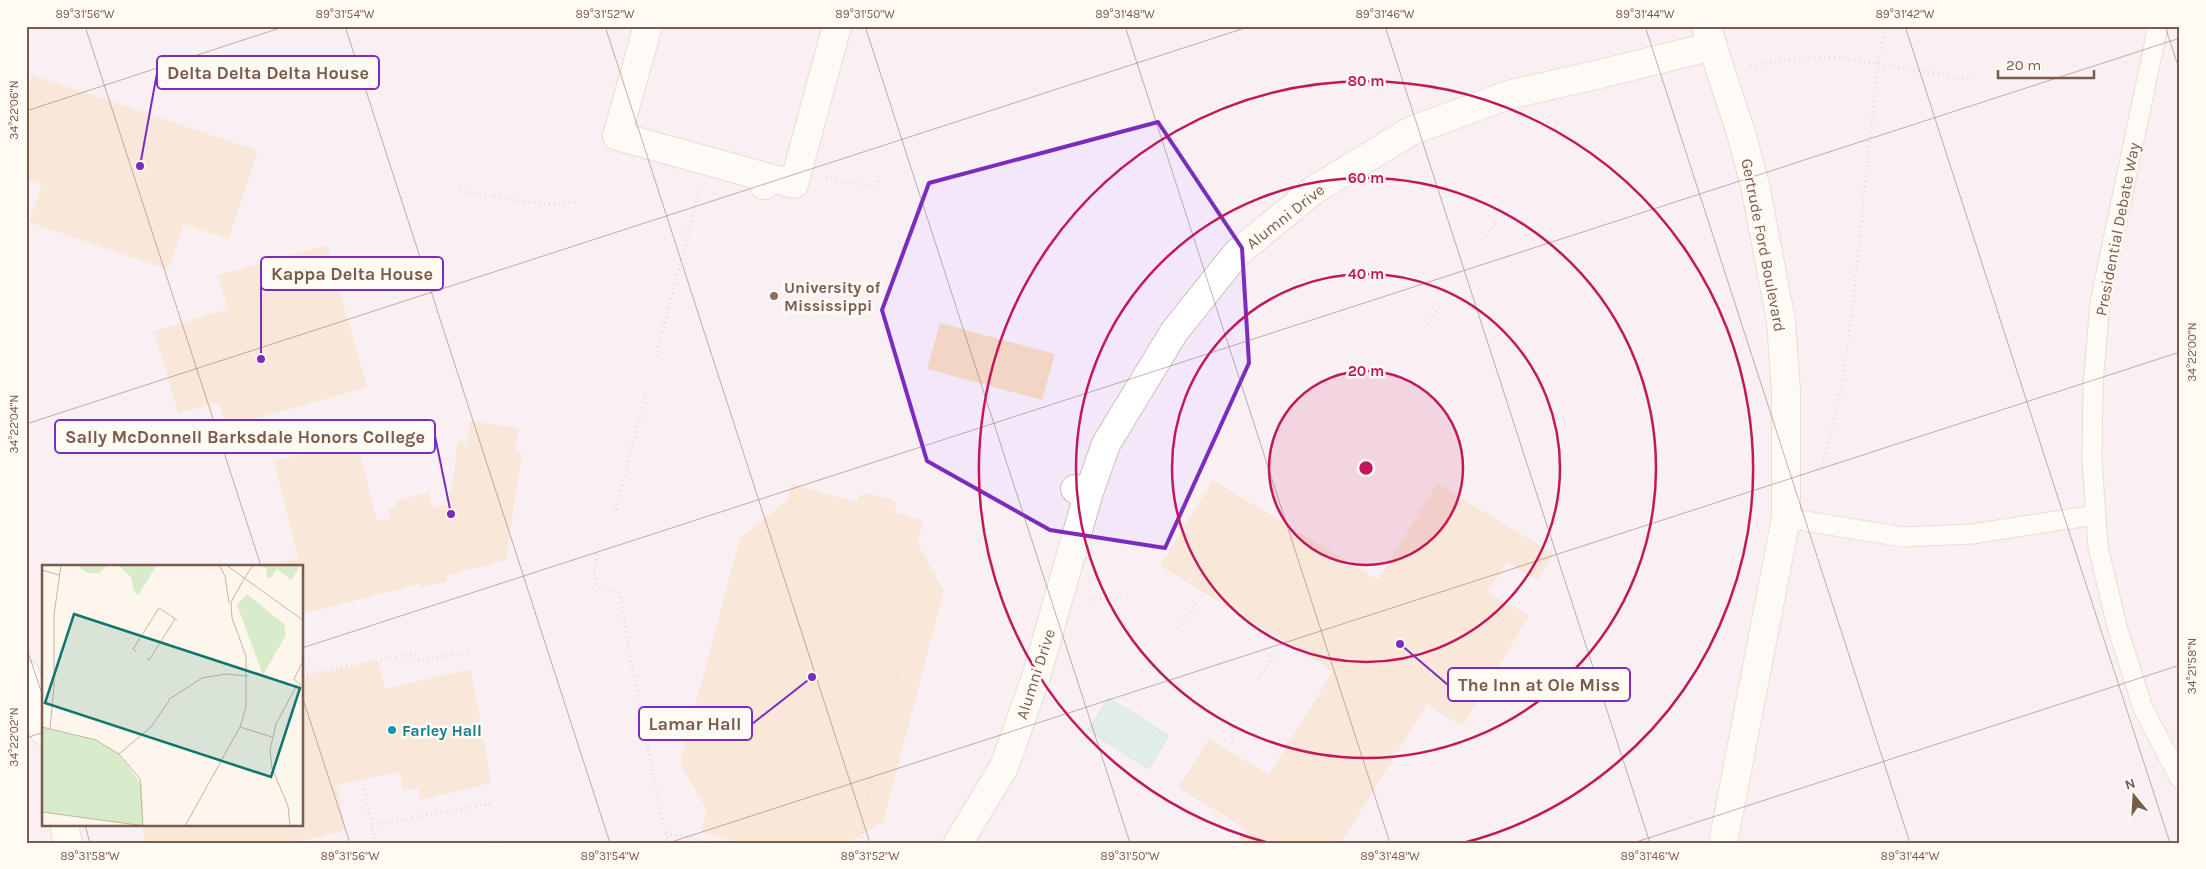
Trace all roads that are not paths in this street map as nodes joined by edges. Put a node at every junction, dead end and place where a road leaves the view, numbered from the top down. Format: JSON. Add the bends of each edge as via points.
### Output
{"nodes":[{"id":1,"x":648,"y":26,"type":"edge"},
{"id":2,"x":838,"y":26,"type":"edge"},
{"id":3,"x":2158,"y":26,"type":"edge"},
{"id":4,"x":1709,"y":36,"type":"edge"},
{"id":5,"x":2095,"y":516,"type":"junction"},
{"id":6,"x":1786,"y":518,"type":"junction"},
{"id":7,"x":26,"y":675,"type":"edge"},
{"id":8,"x":42,"y":725,"type":"edge"},
{"id":9,"x":2180,"y":779,"type":"edge"},
{"id":10,"x":64,"y":826,"type":"edge"},
{"id":11,"x":68,"y":843,"type":"edge"},
{"id":12,"x":958,"y":843,"type":"edge"},
{"id":13,"x":1723,"y":843,"type":"edge"}],
"edges":[{"from":1,"to":2,"type":"street","via":[[617,136],[650,149],[707,160],[765,181],[794,184],[811,174]]},
{"from":3,"to":5,"type":"lane","name":"Presidential Debate Way","via":[[2100,302],[2093,385]]},
{"from":4,"to":6,"type":"street","name":"Gertrude Ford Boulevard","via":[[1742,133],[1781,321],[1786,391],[1799,469]]},
{"from":4,"to":12,"type":"street","name":"Alumni Drive","via":[[1600,74],[1508,95],[1411,131],[1314,190],[1237,253],[1174,332],[1106,444],[1082,492],[1036,678],[1004,767]]},
{"from":5,"to":6,"type":"lane","via":[[1972,534],[1903,537]]},
{"from":5,"to":9,"type":"lane","name":"Presidential Debate Way","via":[[2098,547],[2118,630],[2143,708]]},
{"from":6,"to":13,"type":"street","name":"Gertrude Ford Boulevard"},
{"from":7,"to":8,"type":"street"},
{"from":10,"to":11,"type":"street"}]}
